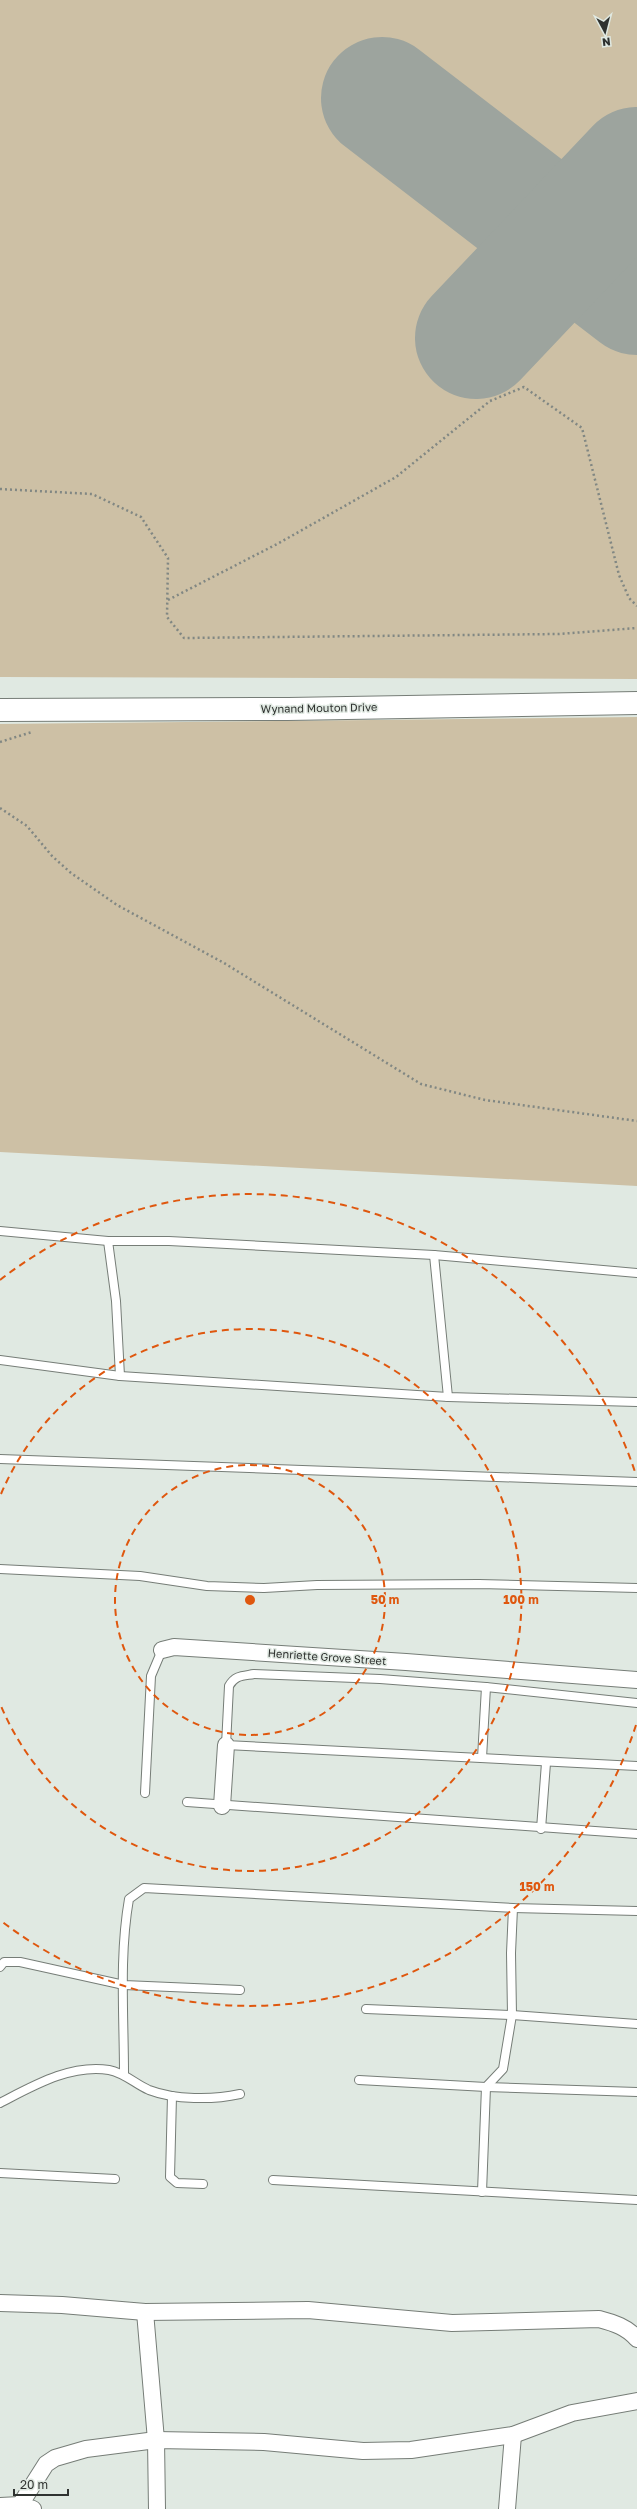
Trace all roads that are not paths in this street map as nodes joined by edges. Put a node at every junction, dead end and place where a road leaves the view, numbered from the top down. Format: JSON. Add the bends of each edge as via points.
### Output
{"nodes":[{"id":1,"x":637,"y":703,"type":"edge"},
{"id":2,"x":0,"y":710,"type":"edge"},
{"id":3,"x":0,"y":1231,"type":"edge"},
{"id":4,"x":108,"y":1241,"type":"junction"},
{"id":5,"x":434,"y":1255,"type":"junction"},
{"id":6,"x":637,"y":1273,"type":"edge"},
{"id":7,"x":0,"y":1360,"type":"edge"},
{"id":8,"x":120,"y":1376,"type":"junction"},
{"id":9,"x":448,"y":1397,"type":"junction"},
{"id":10,"x":637,"y":1402,"type":"edge"},
{"id":11,"x":0,"y":1459,"type":"edge"},
{"id":12,"x":637,"y":1482,"type":"edge"},
{"id":13,"x":0,"y":1568,"type":"edge"},
{"id":14,"x":637,"y":1588,"type":"edge"},
{"id":15,"x":162,"y":1650,"type":"joint"},
{"id":16,"x":637,"y":1680,"type":"edge"},
{"id":17,"x":486,"y":1687,"type":"junction"},
{"id":18,"x":637,"y":1703,"type":"edge"},
{"id":19,"x":226,"y":1745,"type":"junction"},
{"id":20,"x":482,"y":1758,"type":"junction"},
{"id":21,"x":546,"y":1763,"type":"junction"},
{"id":22,"x":637,"y":1766,"type":"edge"},
{"id":23,"x":145,"y":1793,"type":"dead end"},
{"id":24,"x":187,"y":1802,"type":"dead end"},
{"id":25,"x":222,"y":1806,"type":"junction"},
{"id":26,"x":541,"y":1828,"type":"junction"},
{"id":27,"x":637,"y":1834,"type":"edge"},
{"id":28,"x":513,"y":1908,"type":"junction"},
{"id":29,"x":637,"y":1911,"type":"edge"},
{"id":30,"x":0,"y":1967,"type":"edge"},
{"id":31,"x":124,"y":1985,"type":"junction"},
{"id":32,"x":240,"y":1990,"type":"dead end"},
{"id":33,"x":366,"y":2009,"type":"dead end"},
{"id":34,"x":512,"y":2015,"type":"junction"},
{"id":35,"x":637,"y":2024,"type":"edge"},
{"id":36,"x":124,"y":2074,"type":"junction"},
{"id":37,"x":359,"y":2080,"type":"dead end"},
{"id":38,"x":486,"y":2087,"type":"junction"},
{"id":39,"x":637,"y":2092,"type":"edge"},
{"id":40,"x":240,"y":2094,"type":"dead end"},
{"id":41,"x":172,"y":2096,"type":"junction"},
{"id":42,"x":0,"y":2103,"type":"edge"},
{"id":43,"x":0,"y":2174,"type":"edge"},
{"id":44,"x":115,"y":2179,"type":"dead end"},
{"id":45,"x":273,"y":2180,"type":"dead end"},
{"id":46,"x":203,"y":2184,"type":"dead end"},
{"id":47,"x":482,"y":2192,"type":"junction"},
{"id":48,"x":637,"y":2200,"type":"edge"},
{"id":49,"x":0,"y":2303,"type":"edge"},
{"id":50,"x":145,"y":2312,"type":"junction"},
{"id":51,"x":637,"y":2339,"type":"edge"},
{"id":52,"x":637,"y":2401,"type":"edge"},
{"id":53,"x":513,"y":2435,"type":"junction"},
{"id":54,"x":156,"y":2440,"type":"junction"},
{"id":55,"x":0,"y":2506,"type":"edge"},
{"id":56,"x":26,"y":2507,"type":"edge"},
{"id":57,"x":157,"y":2509,"type":"edge"},
{"id":58,"x":506,"y":2509,"type":"edge"}],
"edges":[{"from":1,"to":2,"type":"street","name":"Wynand Mouton Drive","via":[[288,709]]},
{"from":3,"to":4,"type":"lane"},
{"from":4,"to":5,"type":"lane"},
{"from":4,"to":8,"type":"lane","via":[[116,1301]]},
{"from":5,"to":6,"type":"lane"},
{"from":5,"to":9,"type":"lane"},
{"from":7,"to":8,"type":"lane"},
{"from":8,"to":9,"type":"lane"},
{"from":9,"to":10,"type":"lane"},
{"from":11,"to":12,"type":"lane"},
{"from":13,"to":14,"type":"lane","via":[[140,1576],[206,1586],[264,1588],[471,1584]]},
{"from":15,"to":16,"type":"street","name":"Henriette Grove Street","via":[[174,1647]]},
{"from":15,"to":23,"type":"lane","name":"Henriette Grove Street","via":[[151,1676]]},
{"from":17,"to":18,"type":"lane"},
{"from":17,"to":19,"type":"lane","via":[[279,1674],[239,1676],[233,1680],[227,1696]]},
{"from":17,"to":20,"type":"lane"},
{"from":19,"to":20,"type":"lane"},
{"from":19,"to":25,"type":"street"},
{"from":20,"to":21,"type":"lane"},
{"from":21,"to":22,"type":"lane"},
{"from":21,"to":26,"type":"lane"},
{"from":24,"to":25,"type":"lane"},
{"from":25,"to":26,"type":"lane"},
{"from":26,"to":27,"type":"lane"},
{"from":28,"to":29,"type":"lane"},
{"from":28,"to":31,"type":"lane","via":[[144,1888],[129,1899],[124,1944]]},
{"from":28,"to":34,"type":"lane"},
{"from":30,"to":31,"type":"lane","via":[[4,1962],[20,1962]]},
{"from":31,"to":32,"type":"lane"},
{"from":31,"to":36,"type":"lane"},
{"from":33,"to":34,"type":"lane"},
{"from":34,"to":35,"type":"lane"},
{"from":34,"to":38,"type":"lane","via":[[503,2069]]},
{"from":36,"to":41,"type":"lane","via":[[150,2090]]},
{"from":36,"to":42,"type":"lane","via":[[101,2070],[66,2074],[39,2083]]},
{"from":37,"to":38,"type":"lane"},
{"from":38,"to":39,"type":"lane"},
{"from":38,"to":47,"type":"lane"},
{"from":40,"to":41,"type":"lane"},
{"from":41,"to":46,"type":"lane","via":[[170,2177],[177,2183]]},
{"from":43,"to":44,"type":"lane"},
{"from":45,"to":47,"type":"lane"},
{"from":47,"to":48,"type":"lane"},
{"from":49,"to":50,"type":"street"},
{"from":50,"to":51,"type":"street","via":[[308,2310],[452,2324],[599,2319],[631,2332]]},
{"from":50,"to":54,"type":"street"},
{"from":52,"to":53,"type":"street","via":[[572,2413]]},
{"from":53,"to":54,"type":"street","via":[[411,2450],[363,2450],[264,2442]]},
{"from":53,"to":58,"type":"street"},
{"from":54,"to":56,"type":"street","via":[[86,2449],[55,2458],[46,2464]]},
{"from":54,"to":57,"type":"street"},
{"from":55,"to":56,"type":"street"}]}
